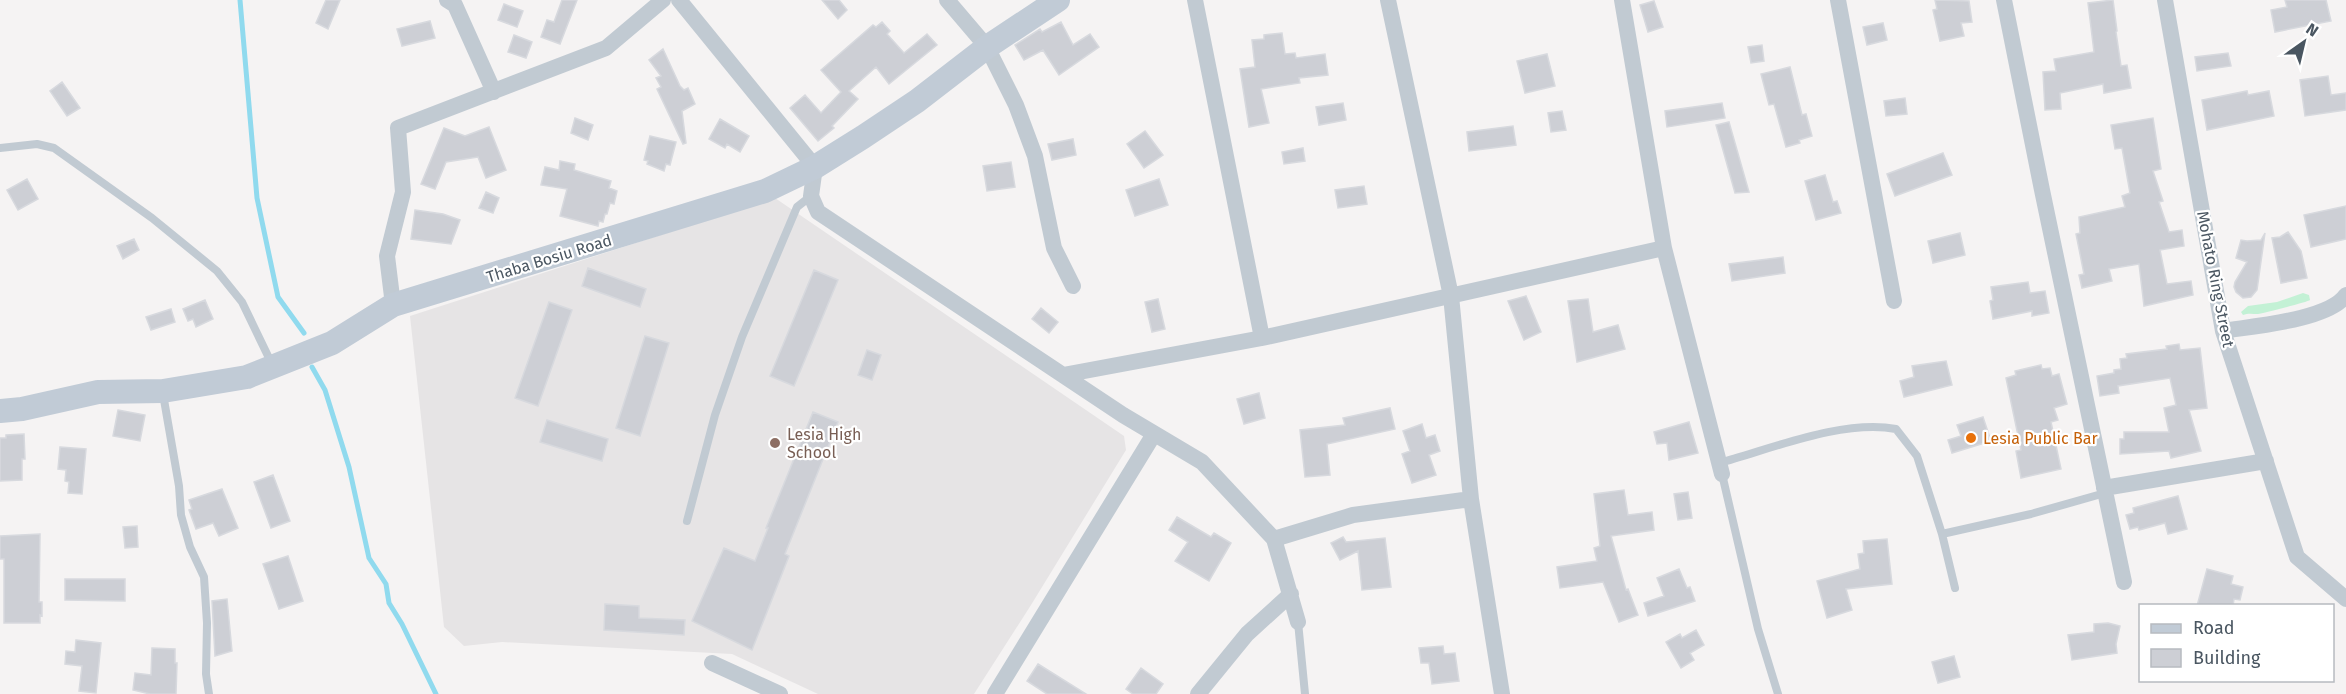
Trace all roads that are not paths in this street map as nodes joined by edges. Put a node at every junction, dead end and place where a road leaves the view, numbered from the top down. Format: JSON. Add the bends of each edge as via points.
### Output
{"nodes":[{"id":1,"x":447,"y":0,"type":"edge"},
{"id":2,"x":663,"y":0,"type":"edge"},
{"id":3,"x":679,"y":0,"type":"edge"},
{"id":4,"x":947,"y":0,"type":"edge"},
{"id":5,"x":1058,"y":0,"type":"edge"},
{"id":6,"x":1195,"y":0,"type":"edge"},
{"id":7,"x":1388,"y":0,"type":"edge"},
{"id":8,"x":1622,"y":0,"type":"edge"},
{"id":9,"x":1838,"y":0,"type":"edge"},
{"id":10,"x":2004,"y":0,"type":"edge"},
{"id":11,"x":2165,"y":0,"type":"edge"},
{"id":12,"x":987,"y":47,"type":"junction"},
{"id":13,"x":494,"y":92,"type":"junction"},
{"id":14,"x":0,"y":148,"type":"edge"},
{"id":15,"x":814,"y":167,"type":"junction"},
{"id":16,"x":810,"y":196,"type":"junction"},
{"id":17,"x":1664,"y":248,"type":"junction"},
{"id":18,"x":1073,"y":286,"type":"dead end"},
{"id":19,"x":2346,"y":295,"type":"edge"},
{"id":20,"x":1451,"y":296,"type":"junction"},
{"id":21,"x":1894,"y":301,"type":"dead end"},
{"id":22,"x":393,"y":305,"type":"junction"},
{"id":23,"x":2223,"y":330,"type":"junction"},
{"id":24,"x":1262,"y":338,"type":"junction"},
{"id":25,"x":277,"y":366,"type":"junction"},
{"id":26,"x":1062,"y":375,"type":"junction"},
{"id":27,"x":163,"y":391,"type":"junction"},
{"id":28,"x":0,"y":411,"type":"edge"},
{"id":29,"x":1154,"y":434,"type":"junction"},
{"id":30,"x":2265,"y":461,"type":"junction"},
{"id":31,"x":1720,"y":469,"type":"junction"},
{"id":32,"x":2104,"y":490,"type":"junction"},
{"id":33,"x":1471,"y":499,"type":"junction"},
{"id":34,"x":687,"y":521,"type":"dead end"},
{"id":35,"x":1942,"y":534,"type":"junction"},
{"id":36,"x":1274,"y":539,"type":"junction"},
{"id":37,"x":2124,"y":582,"type":"dead end"},
{"id":38,"x":1955,"y":588,"type":"dead end"},
{"id":39,"x":1291,"y":594,"type":"junction"},
{"id":40,"x":2346,"y":599,"type":"edge"},
{"id":41,"x":1298,"y":622,"type":"joint"},
{"id":42,"x":712,"y":663,"type":"dead end"},
{"id":43,"x":209,"y":694,"type":"edge"},
{"id":44,"x":780,"y":694,"type":"edge"},
{"id":45,"x":995,"y":694,"type":"edge"},
{"id":46,"x":1198,"y":694,"type":"edge"},
{"id":47,"x":1305,"y":694,"type":"edge"},
{"id":48,"x":1502,"y":694,"type":"edge"},
{"id":49,"x":1778,"y":694,"type":"edge"}],
"edges":[{"from":1,"to":13,"type":"street","via":[[454,5]]},
{"from":2,"to":13,"type":"street","via":[[606,48]]},
{"from":3,"to":15,"type":"street"},
{"from":4,"to":12,"type":"street"},
{"from":5,"to":12,"type":"street","name":"Thaba Bosiu Road"},
{"from":6,"to":24,"type":"street"},
{"from":7,"to":20,"type":"street"},
{"from":8,"to":17,"type":"street"},
{"from":9,"to":21,"type":"street"},
{"from":10,"to":32,"type":"street"},
{"from":11,"to":23,"type":"street","name":"Mohato Ring Street"},
{"from":12,"to":15,"type":"street","name":"Thaba Bosiu Road","via":[[917,100]]},
{"from":12,"to":18,"type":"street","via":[[1016,105],[1035,156],[1054,248]]},
{"from":13,"to":22,"type":"street","via":[[398,128],[403,192],[387,256]]},
{"from":14,"to":25,"type":"lane","via":[[37,144],[54,148],[152,218],[217,270],[242,302],[268,356]]},
{"from":15,"to":16,"type":"street"},
{"from":15,"to":22,"type":"street","name":"Thaba Bosiu Road","via":[[727,204]]},
{"from":16,"to":26,"type":"street","via":[[818,212]]},
{"from":16,"to":34,"type":"lane","via":[[797,207],[742,337]]},
{"from":17,"to":20,"type":"street"},
{"from":17,"to":31,"type":"street"},
{"from":19,"to":23,"type":"street","via":[[2312,316]]},
{"from":20,"to":24,"type":"street"},
{"from":20,"to":33,"type":"street"},
{"from":22,"to":25,"type":"street","name":"Thaba Bosiu Road","via":[[332,343]]},
{"from":23,"to":30,"type":"street","name":"Mohato Ring Street"},
{"from":24,"to":26,"type":"street"},
{"from":25,"to":27,"type":"street","name":"Thaba Bosiu Road","via":[[247,377]]},
{"from":26,"to":29,"type":"street"},
{"from":27,"to":28,"type":"street","name":"Thaba Bosiu Road","via":[[98,392]]},
{"from":27,"to":43,"type":"lane","via":[[181,515],[204,577]]},
{"from":29,"to":36,"type":"street","via":[[1202,462]]},
{"from":29,"to":45,"type":"street"},
{"from":30,"to":32,"type":"street"},
{"from":30,"to":40,"type":"street","name":"Mohato Ring Street","via":[[2297,557]]},
{"from":31,"to":35,"type":"lane","via":[[1834,431],[1877,426],[1896,429],[1917,456]]},
{"from":31,"to":49,"type":"lane","via":[[1758,629]]},
{"from":32,"to":35,"type":"lane","via":[[2031,514]]},
{"from":32,"to":37,"type":"street"},
{"from":33,"to":36,"type":"street","via":[[1353,515]]},
{"from":33,"to":48,"type":"street"},
{"from":35,"to":38,"type":"lane"},
{"from":36,"to":39,"type":"street"},
{"from":39,"to":41,"type":"street"},
{"from":39,"to":46,"type":"street","via":[[1247,634]]},
{"from":41,"to":47,"type":"lane"},
{"from":42,"to":44,"type":"street"}]}
